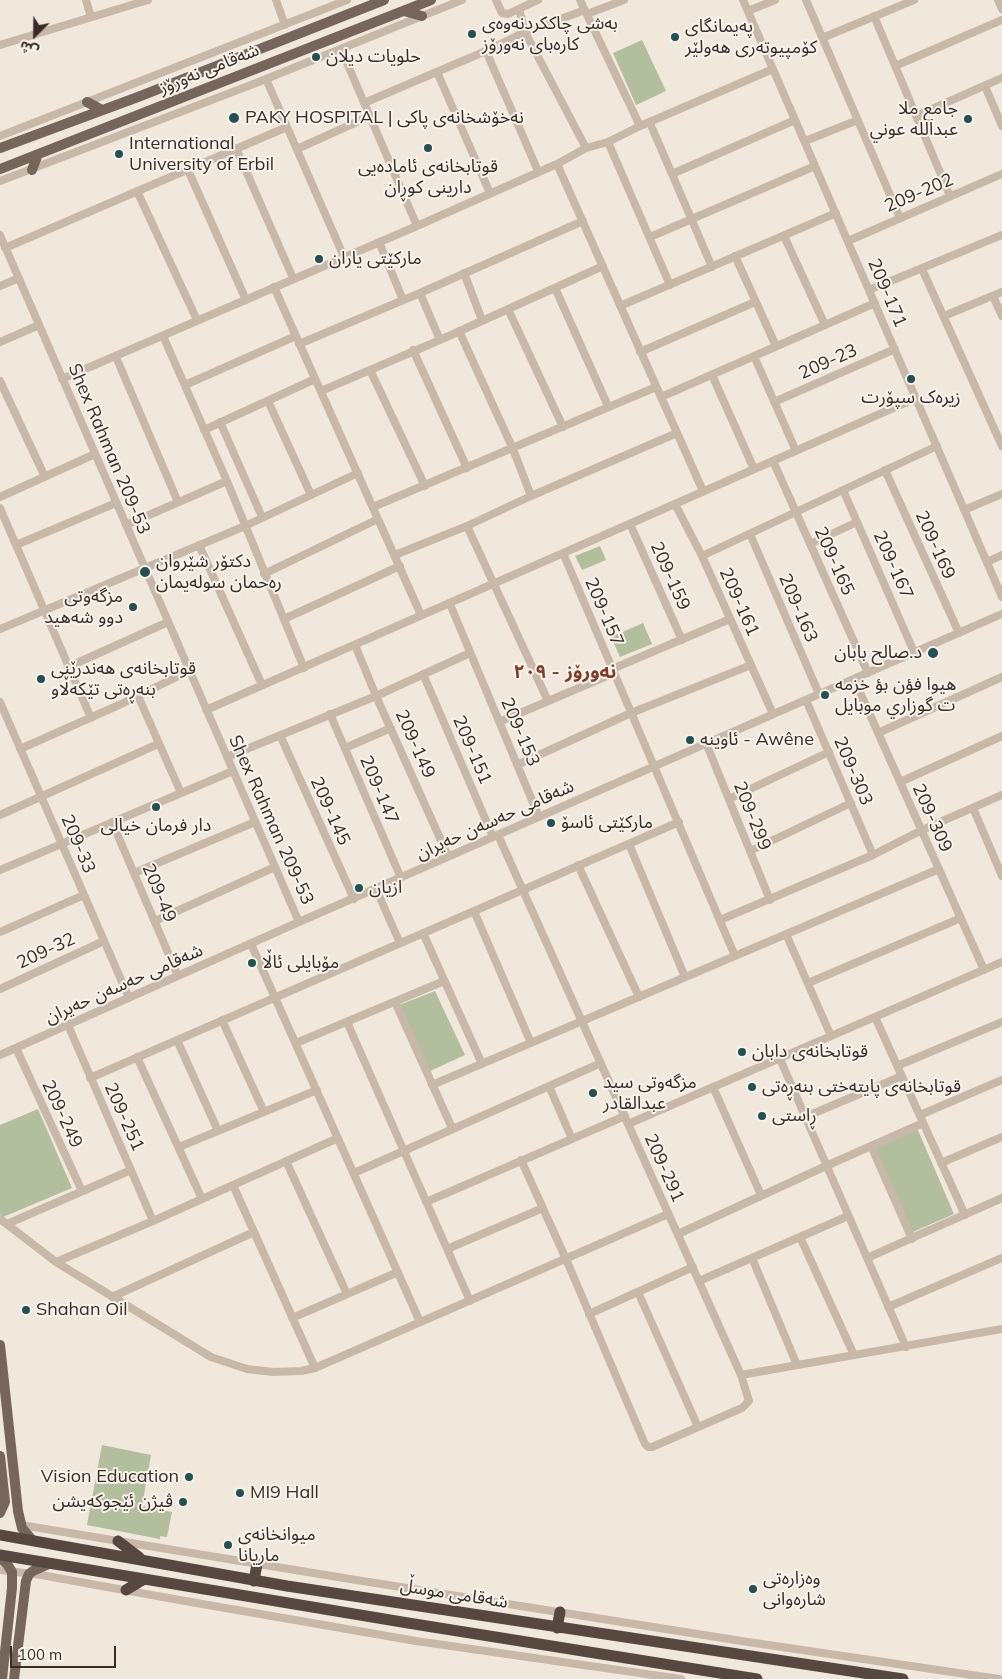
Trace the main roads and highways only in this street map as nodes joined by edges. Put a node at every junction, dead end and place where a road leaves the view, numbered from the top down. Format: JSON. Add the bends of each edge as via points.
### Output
{"nodes":[{"id":1,"x":384,"y":0,"type":"edge"},
{"id":2,"x":431,"y":0,"type":"edge"},
{"id":3,"x":404,"y":11,"type":"junction"},
{"id":4,"x":422,"y":16,"type":"road end"},
{"id":5,"x":150,"y":92,"type":"junction"},
{"id":6,"x":138,"y":97,"type":"junction"},
{"id":7,"x":87,"y":102,"type":"road end"},
{"id":8,"x":157,"y":107,"type":"junction"},
{"id":9,"x":102,"y":110,"type":"junction"},
{"id":10,"x":142,"y":113,"type":"junction"},
{"id":11,"x":0,"y":148,"type":"edge"},
{"id":12,"x":38,"y":154,"type":"junction"},
{"id":13,"x":0,"y":169,"type":"edge"},
{"id":14,"x":32,"y":170,"type":"road end"},
{"id":15,"x":0,"y":1345,"type":"edge"},
{"id":16,"x":0,"y":1456,"type":"edge"},
{"id":17,"x":5,"y":1502,"type":"junction"},
{"id":18,"x":18,"y":1512,"type":"junction"},
{"id":19,"x":0,"y":1514,"type":"edge"},
{"id":20,"x":0,"y":1535,"type":"edge"},
{"id":21,"x":33,"y":1541,"type":"junction"},
{"id":22,"x":118,"y":1541,"type":"road end"},
{"id":23,"x":0,"y":1557,"type":"edge"},
{"id":24,"x":150,"y":1562,"type":"junction"},
{"id":25,"x":51,"y":1564,"type":"junction"},
{"id":26,"x":257,"y":1564,"type":"road end"},
{"id":27,"x":144,"y":1579,"type":"junction"},
{"id":28,"x":254,"y":1581,"type":"junction"},
{"id":29,"x":12,"y":1588,"type":"junction"},
{"id":30,"x":25,"y":1590,"type":"junction"},
{"id":31,"x":126,"y":1590,"type":"road end"},
{"id":32,"x":410,"y":1606,"type":"junction"},
{"id":33,"x":560,"y":1612,"type":"road end"},
{"id":34,"x":408,"y":1623,"type":"junction"},
{"id":35,"x":558,"y":1628,"type":"junction"},
{"id":36,"x":2,"y":1679,"type":"edge"},
{"id":37,"x":14,"y":1679,"type":"edge"},
{"id":38,"x":758,"y":1679,"type":"edge"},
{"id":39,"x":903,"y":1679,"type":"edge"}],
"edges":[{"from":1,"to":5,"type":"main road","name":"شەقامی نەورۆز"},
{"from":2,"to":3,"type":"main road","name":"شەقامی نەورۆز"},
{"from":3,"to":4,"type":"main road"},
{"from":3,"to":8,"type":"main road","name":"شەقامی نەورۆز"},
{"from":5,"to":6,"type":"main road","name":"شەقامی نەورۆز"},
{"from":5,"to":8,"type":"main road","via":[[151,101]]},
{"from":6,"to":9,"type":"main road","name":"شەقامی نەورۆز"},
{"from":6,"to":10,"type":"main road","via":[[143,106]]},
{"from":7,"to":9,"type":"main road"},
{"from":8,"to":10,"type":"main road","name":"شەقامی نەورۆز"},
{"from":9,"to":11,"type":"main road","name":"شەقامی نەورۆز"},
{"from":10,"to":12,"type":"main road","name":"شەقامی نەورۆز"},
{"from":12,"to":13,"type":"main road","name":"شەقامی نەورۆز"},
{"from":12,"to":14,"type":"main road"},
{"from":15,"to":18,"type":"main road"},
{"from":16,"to":17,"type":"main road"},
{"from":17,"to":18,"type":"main road","via":[[10,1517],[16,1517]]},
{"from":17,"to":19,"type":"main road"},
{"from":18,"to":21,"type":"main road","via":[[25,1533]]},
{"from":20,"to":21,"type":"highway","name":"شەقامی موسڵ"},
{"from":21,"to":24,"type":"highway","name":"شەقامی موسڵ"},
{"from":22,"to":24,"type":"highway"},
{"from":23,"to":25,"type":"highway","name":"شەقامی موسڵ"},
{"from":23,"to":29,"type":"main road","via":[[12,1572]]},
{"from":24,"to":28,"type":"highway","name":"شەقامی موسڵ"},
{"from":25,"to":27,"type":"highway","name":"شەقامی موسڵ"},
{"from":25,"to":30,"type":"main road","via":[[29,1574]]},
{"from":26,"to":28,"type":"highway"},
{"from":27,"to":31,"type":"highway"},
{"from":27,"to":34,"type":"highway","name":"شەقامی موسڵ"},
{"from":28,"to":32,"type":"highway","name":"شەقامی موسڵ"},
{"from":29,"to":30,"type":"main road","via":[[19,1580],[24,1583]]},
{"from":29,"to":36,"type":"main road"},
{"from":30,"to":37,"type":"main road"},
{"from":32,"to":34,"type":"highway"},
{"from":32,"to":35,"type":"highway","name":"شەقامی موسڵ"},
{"from":33,"to":35,"type":"highway"},
{"from":34,"to":38,"type":"highway","name":"شەقامی موسڵ"},
{"from":35,"to":39,"type":"highway","name":"شەقامی موسڵ"}]}
